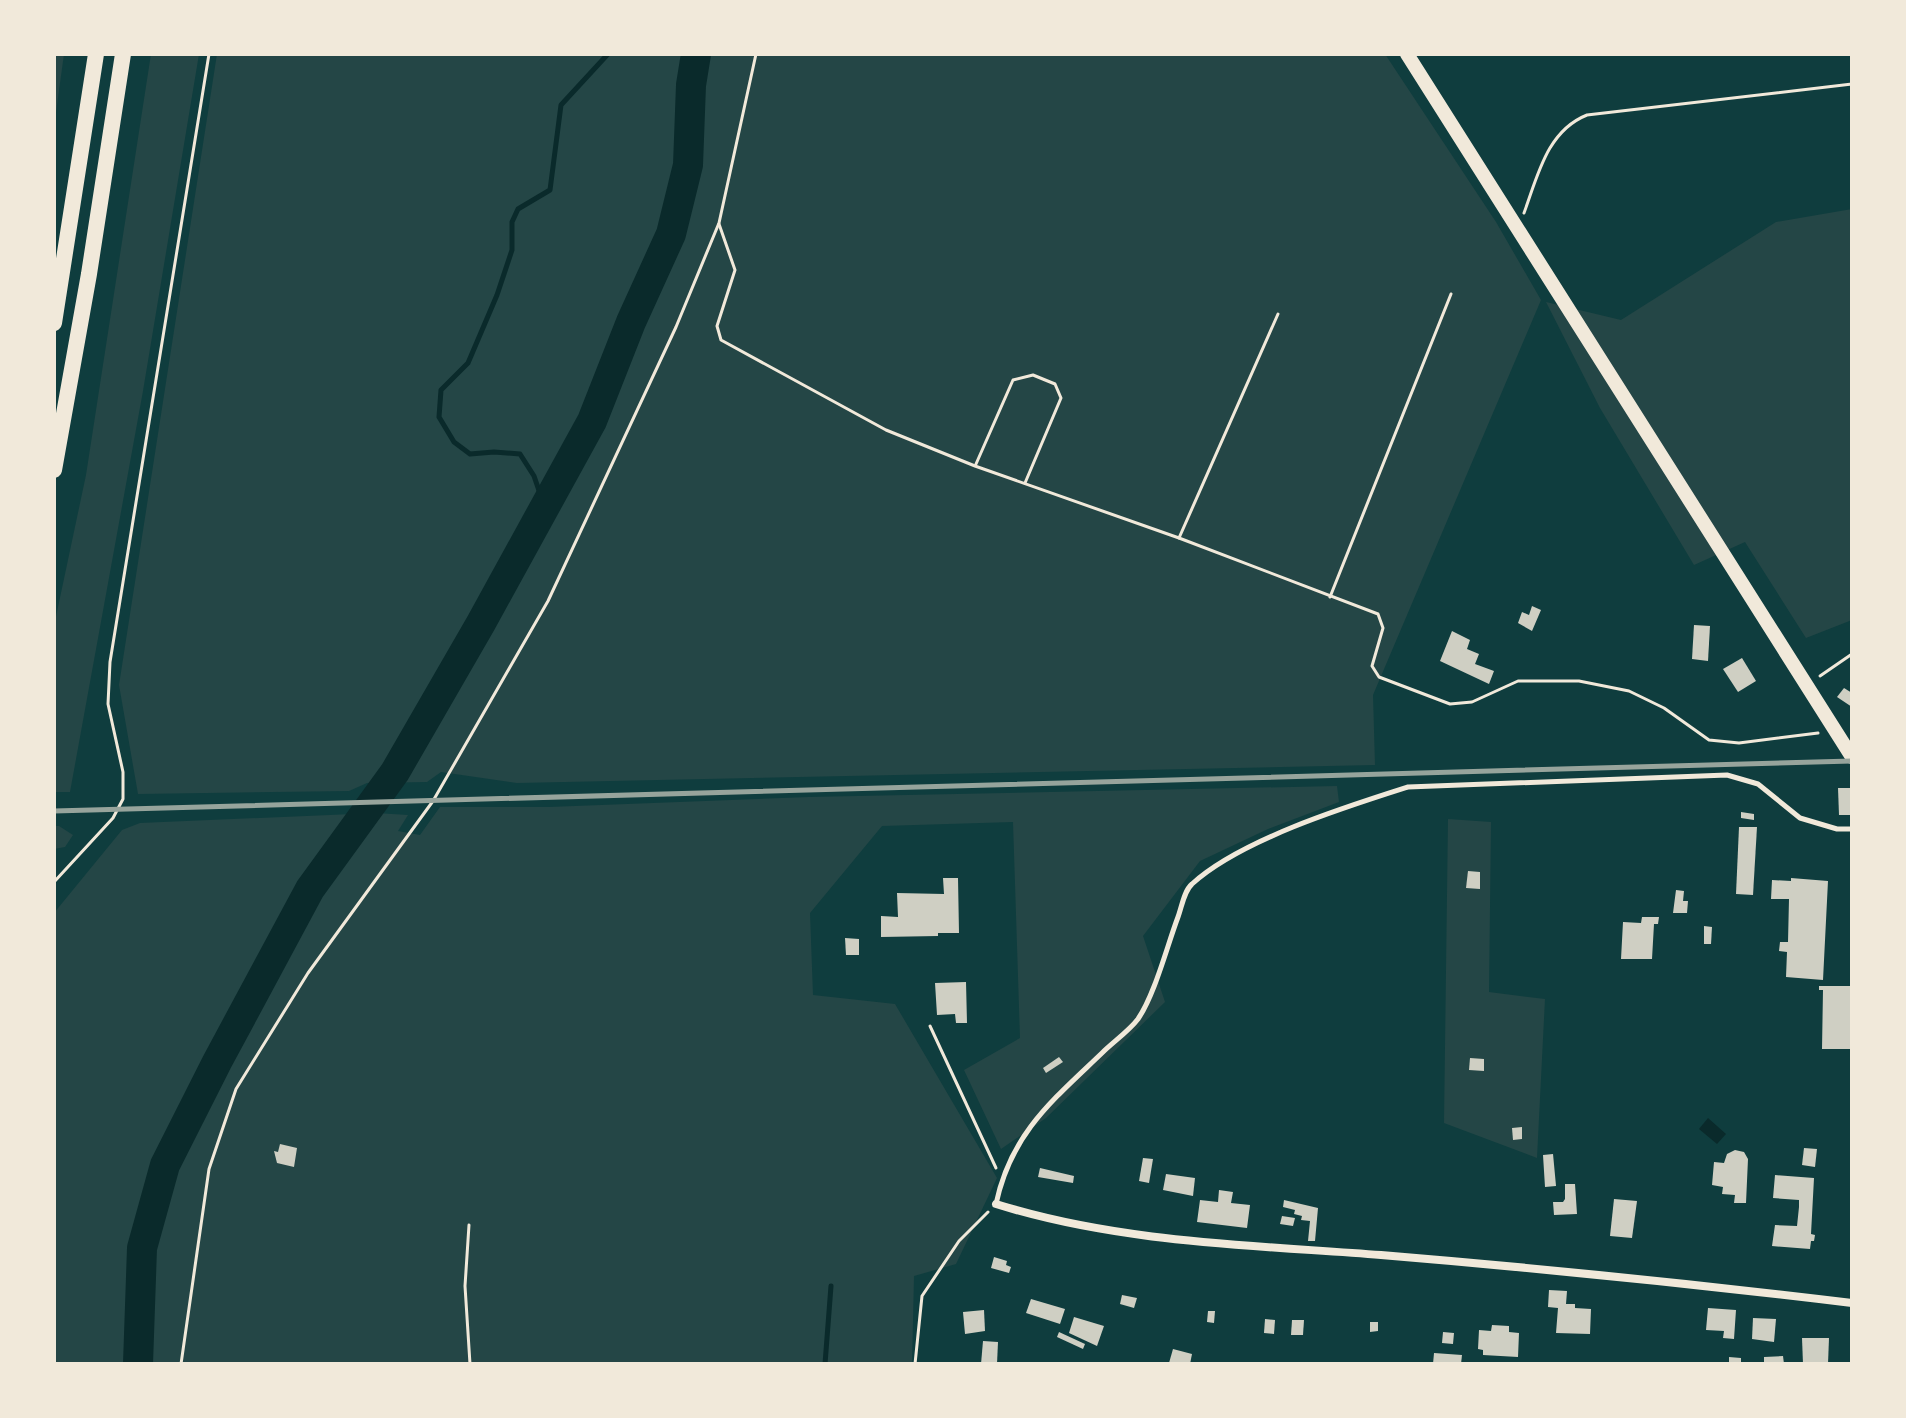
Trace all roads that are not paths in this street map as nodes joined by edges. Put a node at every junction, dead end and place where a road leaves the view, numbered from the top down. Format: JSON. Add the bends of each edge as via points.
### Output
{"nodes":[{"id":1,"x":96,"y":54,"type":"edge"},
{"id":2,"x":123,"y":54,"type":"edge"},
{"id":3,"x":1407,"y":54,"type":"edge"},
{"id":4,"x":54,"y":323,"type":"edge"},
{"id":5,"x":54,"y":470,"type":"edge"},
{"id":6,"x":1852,"y":757,"type":"edge"},
{"id":7,"x":1852,"y":829,"type":"edge"},
{"id":8,"x":996,"y":1204,"type":"joint"},
{"id":9,"x":1852,"y":1303,"type":"edge"}],
"edges":[{"from":1,"to":4,"type":"highway"},
{"from":2,"to":5,"type":"highway"},
{"from":3,"to":6,"type":"main road"},
{"from":7,"to":8,"type":"lane","via":[[1800,818],[1758,784],[1727,775],[1408,787],[1267,839],[1217,863],[1189,887],[1138,1019],[1039,1113],[1011,1155]]},
{"from":8,"to":9,"type":"street","via":[[1044,1219],[1142,1236],[1547,1269]]}]}
